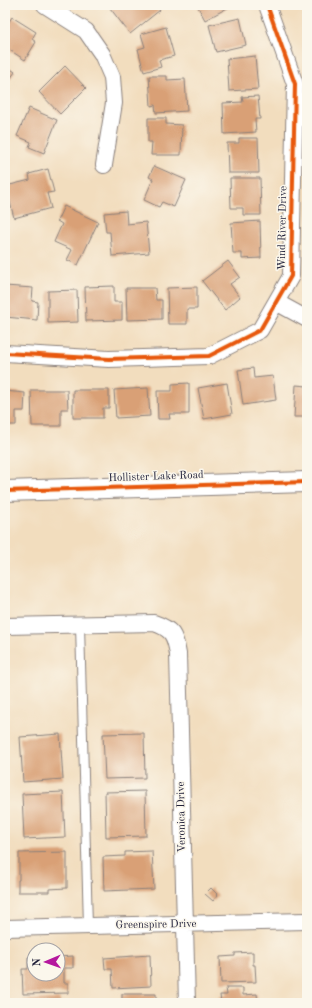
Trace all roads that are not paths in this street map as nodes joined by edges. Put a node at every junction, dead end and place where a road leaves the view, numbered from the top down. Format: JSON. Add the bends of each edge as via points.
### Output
{"nodes":[{"id":1,"x":45,"y":5,"type":"edge"},
{"id":2,"x":267,"y":5,"type":"edge"},
{"id":3,"x":300,"y":138,"type":"edge"},
{"id":4,"x":104,"y":165,"type":"dead end"},
{"id":5,"x":276,"y":302,"type":"junction"},
{"id":6,"x":307,"y":319,"type":"edge"},
{"id":7,"x":5,"y":353,"type":"edge"},
{"id":8,"x":307,"y":482,"type":"edge"},
{"id":9,"x":5,"y":490,"type":"edge"},
{"id":10,"x":80,"y":625,"type":"junction"},
{"id":11,"x":5,"y":626,"type":"edge"},
{"id":12,"x":307,"y":921,"type":"edge"},
{"id":13,"x":185,"y":924,"type":"junction"},
{"id":14,"x":88,"y":926,"type":"junction"},
{"id":15,"x":5,"y":928,"type":"edge"},
{"id":16,"x":187,"y":1003,"type":"edge"}],
"edges":[{"from":1,"to":4,"type":"street","via":[[86,31],[102,54],[112,77],[114,102]]},
{"from":2,"to":3,"type":"street","name":"Wind River Drive","via":[[295,84]]},
{"from":3,"to":5,"type":"street","name":"Wind River Drive","via":[[291,276]]},
{"from":5,"to":6,"type":"street"},
{"from":5,"to":7,"type":"street","name":"Wind River Drive","via":[[260,330],[208,356],[109,359]]},
{"from":8,"to":9,"type":"street","name":"Hollister Lake Road"},
{"from":10,"to":11,"type":"street"},
{"from":10,"to":13,"type":"street","name":"Veronica Drive","via":[[154,623],[165,626],[176,642]]},
{"from":10,"to":14,"type":"lane"},
{"from":12,"to":13,"type":"street","name":"Greenspire Drive"},
{"from":13,"to":14,"type":"street","name":"Greenspire Drive"},
{"from":13,"to":16,"type":"street","name":"Veronica Drive"},
{"from":14,"to":15,"type":"street","name":"Greenspire Drive"}]}
